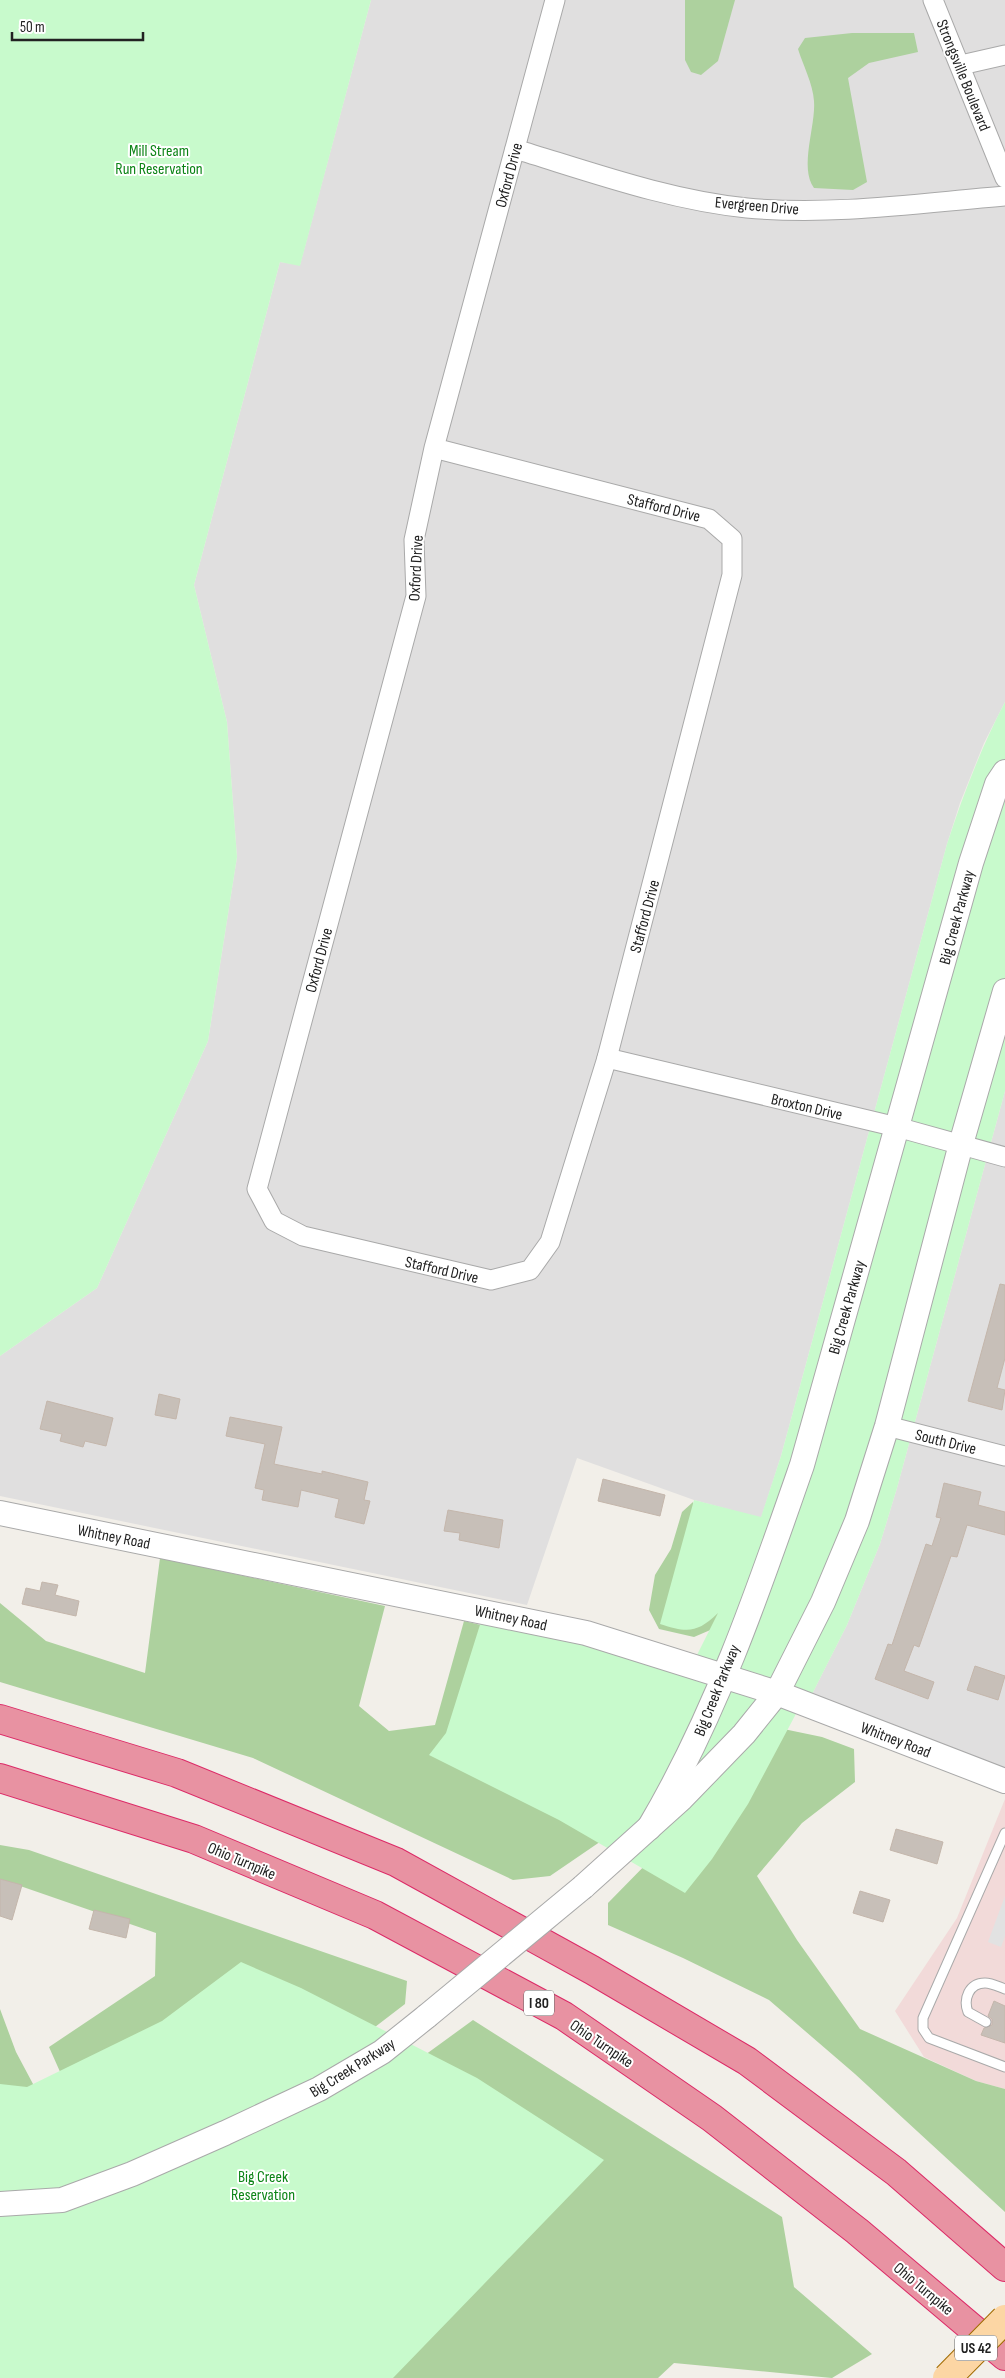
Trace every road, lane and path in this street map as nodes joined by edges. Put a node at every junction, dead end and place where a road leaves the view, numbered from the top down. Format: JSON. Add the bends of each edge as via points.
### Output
{"nodes":[{"id":1,"x":555,"y":0,"type":"edge"},
{"id":2,"x":933,"y":0,"type":"edge"},
{"id":3,"x":1005,"y":55,"type":"edge"},
{"id":4,"x":961,"y":66,"type":"junction"},
{"id":5,"x":515,"y":149,"type":"junction"},
{"id":6,"x":1005,"y":178,"type":"edge"},
{"id":7,"x":1005,"y":196,"type":"edge"},
{"id":8,"x":434,"y":448,"type":"junction"},
{"id":9,"x":1005,"y":772,"type":"edge"},
{"id":10,"x":1005,"y":991,"type":"edge"},
{"id":11,"x":607,"y":1058,"type":"junction"},
{"id":12,"x":897,"y":1127,"type":"junction"},
{"id":13,"x":961,"y":1144,"type":"junction"},
{"id":14,"x":1005,"y":1157,"type":"edge"},
{"id":15,"x":263,"y":1163,"type":"joint"},
{"id":16,"x":888,"y":1426,"type":"junction"},
{"id":17,"x":1005,"y":1456,"type":"edge"},
{"id":18,"x":0,"y":1513,"type":"edge"},
{"id":19,"x":724,"y":1675,"type":"junction"},
{"id":20,"x":777,"y":1693,"type":"junction"},
{"id":21,"x":0,"y":1719,"type":"edge"},
{"id":22,"x":0,"y":1778,"type":"edge"},
{"id":23,"x":1005,"y":1781,"type":"edge"},
{"id":24,"x":650,"y":1828,"type":"junction"},
{"id":25,"x":1005,"y":1833,"type":"edge"},
{"id":26,"x":1005,"y":1989,"type":"edge"},
{"id":27,"x":986,"y":2022,"type":"dead end"},
{"id":28,"x":1005,"y":2066,"type":"edge"},
{"id":29,"x":0,"y":2204,"type":"edge"},
{"id":30,"x":1005,"y":2268,"type":"edge"},
{"id":31,"x":1005,"y":2319,"type":"edge"},
{"id":32,"x":1005,"y":2356,"type":"edge"},
{"id":33,"x":947,"y":2378,"type":"edge"}],
"edges":[{"from":1,"to":5,"type":"street","name":"Oxford Drive"},
{"from":2,"to":4,"type":"street","name":"Strongsville Boulevard"},
{"from":3,"to":4,"type":"street"},
{"from":4,"to":6,"type":"street","name":"Strongsville Boulevard"},
{"from":5,"to":7,"type":"street","name":"Evergreen Drive","via":[[661,193],[747,208],[824,210]]},
{"from":5,"to":8,"type":"street","name":"Oxford Drive"},
{"from":8,"to":11,"type":"street","name":"Stafford Drive","via":[[709,519],[732,539],[732,575]]},
{"from":8,"to":15,"type":"street","name":"Oxford Drive","via":[[414,540],[416,596]]},
{"from":9,"to":12,"type":"street","name":"Big Creek Parkway","via":[[997,784],[971,863]]},
{"from":10,"to":13,"type":"street","name":"Big Creek Parkway"},
{"from":11,"to":12,"type":"street","name":"Broxton Drive"},
{"from":11,"to":15,"type":"street","name":"Stafford Drive","via":[[550,1242],[530,1270],[491,1280],[303,1236],[274,1220],[257,1190]]},
{"from":12,"to":13,"type":"street","name":"Broxton Drive"},
{"from":12,"to":19,"type":"street","name":"Big Creek Parkway","via":[[802,1465]]},
{"from":13,"to":14,"type":"street","name":"Broxton Drive"},
{"from":13,"to":16,"type":"street","name":"Big Creek Parkway"},
{"from":16,"to":17,"type":"street","name":"South Drive"},
{"from":16,"to":20,"type":"street","name":"Big Creek Parkway","via":[[857,1521],[823,1602]]},
{"from":18,"to":19,"type":"street","name":"Whitney Road","via":[[586,1633]]},
{"from":19,"to":20,"type":"street","name":"Whitney Road"},
{"from":19,"to":24,"type":"street","name":"Big Creek Parkway","via":[[675,1784]]},
{"from":20,"to":23,"type":"street","name":"Whitney Road"},
{"from":20,"to":24,"type":"street","name":"Big Creek Parkway","via":[[713,1768]]},
{"from":21,"to":30,"type":"highway","via":[[177,1773],[396,1862],[747,2060],[896,2172]]},
{"from":22,"to":32,"type":"highway","name":"Ohio Turnpike","number":"I 80","via":[[194,1839],[375,1915],[564,2016],[720,2124],[857,2231]]},
{"from":24,"to":29,"type":"street","name":"Big Creek Parkway","bridge":true,"via":[[382,2052],[320,2089],[132,2174],[62,2200]]},
{"from":25,"to":28,"type":"lane","via":[[923,2018],[928,2038]]},
{"from":26,"to":27,"type":"lane","via":[[987,1983],[977,1984],[969,1991],[966,1998],[968,2012]]},
{"from":31,"to":33,"type":"main road","number":"US 42","bridge":true}]}
